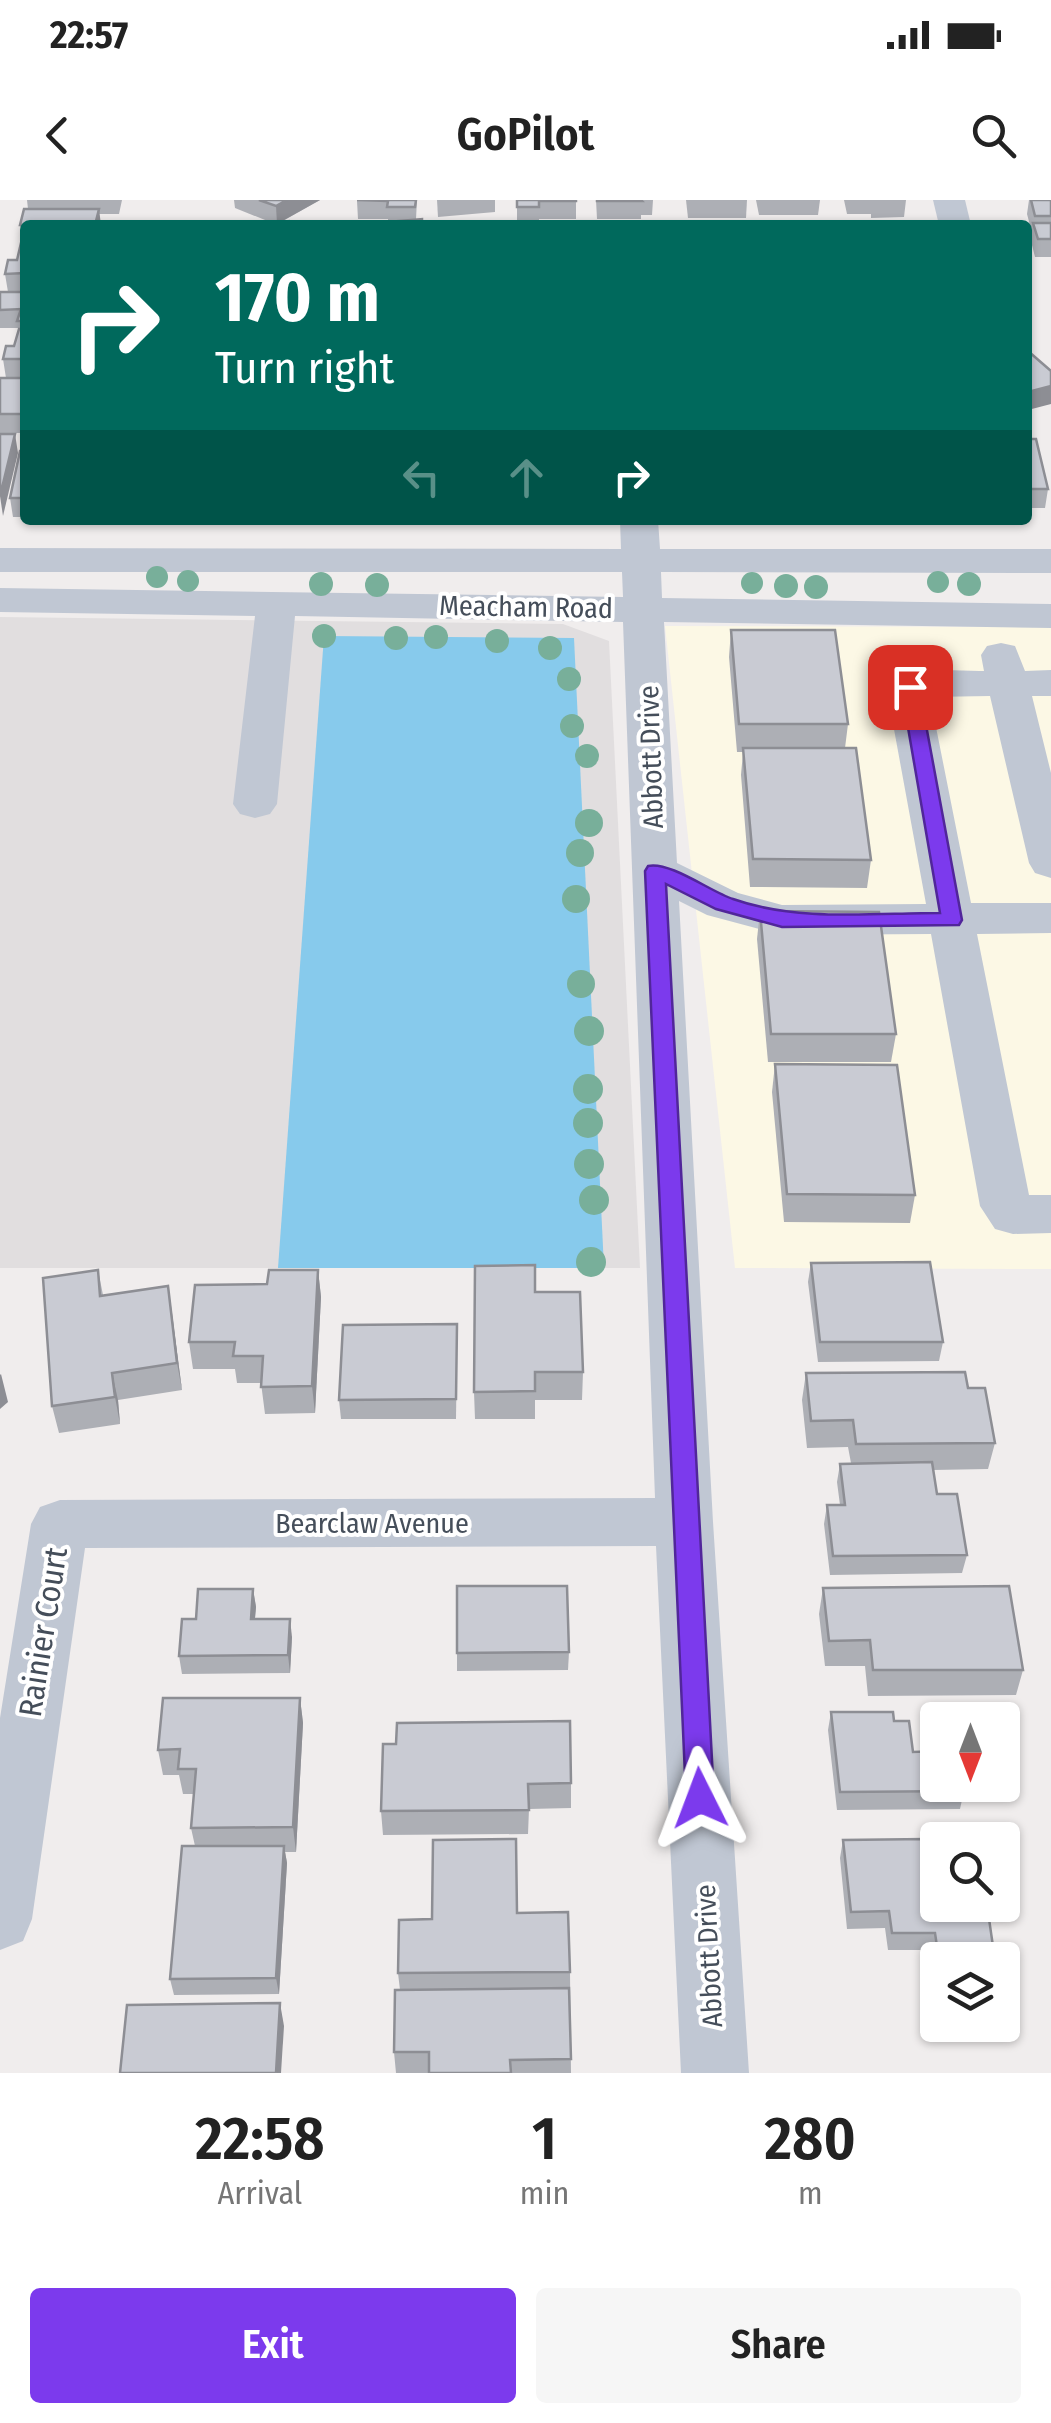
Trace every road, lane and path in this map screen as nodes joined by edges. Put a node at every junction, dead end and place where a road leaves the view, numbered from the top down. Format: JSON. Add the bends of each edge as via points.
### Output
{"nodes":[{"id":1,"x":0,"y":560,"type":"edge"},
{"id":2,"x":1051,"y":561,"type":"edge"},
{"id":3,"x":642,"y":563,"type":"edge"},
{"id":4,"x":0,"y":600,"type":"edge"},
{"id":5,"x":276,"y":603,"type":"junction"},
{"id":6,"x":991,"y":616,"type":"junction"},
{"id":7,"x":1051,"y":616,"type":"edge"},
{"id":8,"x":1029,"y":684,"type":"edge"},
{"id":9,"x":255,"y":804,"type":"dead end"},
{"id":10,"x":1051,"y":863,"type":"edge"},
{"id":11,"x":656,"y":871,"type":"junction"},
{"id":12,"x":1051,"y":918,"type":"edge"},
{"id":13,"x":952,"y":920,"type":"junction"},
{"id":14,"x":1051,"y":1214,"type":"edge"},
{"id":15,"x":684,"y":1522,"type":"junction"},
{"id":16,"x":60,"y":1524,"type":"joint"},
{"id":17,"x":0,"y":1919,"type":"edge"},
{"id":18,"x":715,"y":2073,"type":"edge"}],
"edges":[{"from":1,"to":3,"type":"street","name":"Meacham Road"},
{"from":2,"to":3,"type":"street","name":"Meacham Road"},
{"from":3,"to":5,"type":"street","name":"Meacham Road"},
{"from":3,"to":6,"type":"street","name":"Meacham Road"},
{"from":3,"to":11,"type":"street","name":"Abbott Drive"},
{"from":4,"to":5,"type":"street","name":"Meacham Road"},
{"from":5,"to":9,"type":"street"},
{"from":6,"to":7,"type":"street","name":"Meacham Road"},
{"from":6,"to":8,"type":"street"},
{"from":8,"to":10,"type":"street"},
{"from":8,"to":13,"type":"street","via":[[916,685],[908,691]]},
{"from":11,"to":13,"type":"street","via":[[723,904],[782,920]]},
{"from":11,"to":15,"type":"street","name":"Abbott Drive"},
{"from":12,"to":13,"type":"street"},
{"from":13,"to":14,"type":"street","via":[[1006,1206],[1014,1214]]},
{"from":15,"to":16,"type":"street","name":"Bearclaw Avenue"},
{"from":15,"to":18,"type":"street","name":"Abbott Drive"},
{"from":16,"to":17,"type":"street","name":"Rainier Court"}]}
